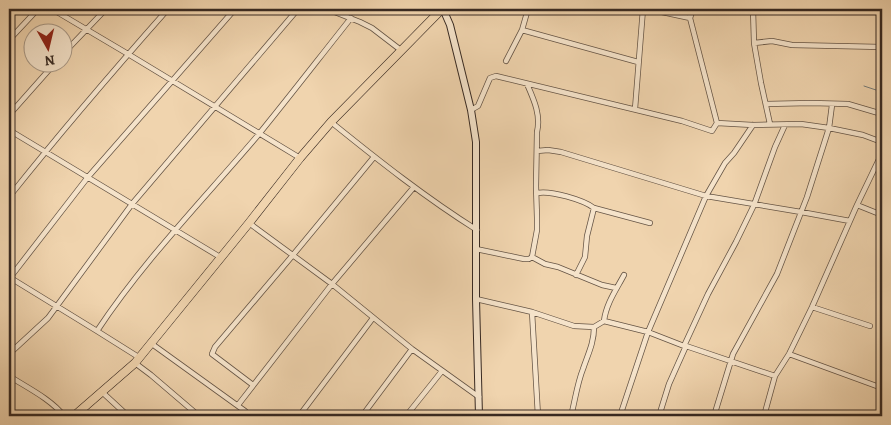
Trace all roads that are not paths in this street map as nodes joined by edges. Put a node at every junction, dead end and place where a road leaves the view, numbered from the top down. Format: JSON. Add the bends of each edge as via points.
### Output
{"nodes":[{"id":1,"x":38,"y":9,"type":"edge"},
{"id":2,"x":52,"y":9,"type":"edge"},
{"id":3,"x":106,"y":9,"type":"edge"},
{"id":4,"x":168,"y":9,"type":"edge"},
{"id":5,"x":235,"y":9,"type":"edge"},
{"id":6,"x":298,"y":9,"type":"edge"},
{"id":7,"x":327,"y":9,"type":"edge"},
{"id":8,"x":443,"y":9,"type":"edge"},
{"id":9,"x":528,"y":9,"type":"edge"},
{"id":10,"x":643,"y":9,"type":"edge"},
{"id":11,"x":648,"y":9,"type":"edge"},
{"id":12,"x":693,"y":9,"type":"edge"},
{"id":13,"x":754,"y":9,"type":"edge"},
{"id":14,"x":351,"y":18,"type":"junction"},
{"id":15,"x":690,"y":18,"type":"junction"},
{"id":16,"x":86,"y":30,"type":"junction"},
{"id":17,"x":522,"y":30,"type":"junction"},
{"id":18,"x":9,"y":40,"type":"edge"},
{"id":19,"x":754,"y":43,"type":"junction"},
{"id":20,"x":72,"y":45,"type":"edge"},
{"id":21,"x":882,"y":47,"type":"edge"},
{"id":22,"x":402,"y":51,"type":"junction"},
{"id":23,"x":128,"y":54,"type":"junction"},
{"id":24,"x":506,"y":61,"type":"dead end"},
{"id":25,"x":638,"y":62,"type":"junction"},
{"id":26,"x":47,"y":72,"type":"edge"},
{"id":27,"x":172,"y":80,"type":"junction"},
{"id":28,"x":527,"y":84,"type":"junction"},
{"id":29,"x":766,"y":104,"type":"junction"},
{"id":30,"x":832,"y":105,"type":"junction"},
{"id":31,"x":216,"y":107,"type":"junction"},
{"id":32,"x":634,"y":109,"type":"junction"},
{"id":33,"x":471,"y":110,"type":"junction"},
{"id":34,"x":882,"y":114,"type":"edge"},
{"id":35,"x":9,"y":115,"type":"edge"},
{"id":36,"x":331,"y":122,"type":"junction"},
{"id":37,"x":716,"y":123,"type":"junction"},
{"id":38,"x":770,"y":124,"type":"junction"},
{"id":39,"x":753,"y":125,"type":"junction"},
{"id":40,"x":785,"y":125,"type":"junction"},
{"id":41,"x":829,"y":128,"type":"junction"},
{"id":42,"x":9,"y":130,"type":"edge"},
{"id":43,"x":259,"y":134,"type":"junction"},
{"id":44,"x":882,"y":145,"type":"edge"},
{"id":45,"x":537,"y":151,"type":"junction"},
{"id":46,"x":44,"y":152,"type":"junction"},
{"id":47,"x":882,"y":153,"type":"edge"},
{"id":48,"x":374,"y":157,"type":"junction"},
{"id":49,"x":300,"y":158,"type":"junction"},
{"id":50,"x":88,"y":177,"type":"junction"},
{"id":51,"x":414,"y":187,"type":"junction"},
{"id":52,"x":537,"y":193,"type":"junction"},
{"id":53,"x":706,"y":196,"type":"junction"},
{"id":54,"x":9,"y":197,"type":"edge"},
{"id":55,"x":132,"y":204,"type":"junction"},
{"id":56,"x":754,"y":205,"type":"junction"},
{"id":57,"x":856,"y":205,"type":"junction"},
{"id":58,"x":594,"y":208,"type":"junction"},
{"id":59,"x":801,"y":212,"type":"junction"},
{"id":60,"x":882,"y":215,"type":"edge"},
{"id":61,"x":850,"y":221,"type":"junction"},
{"id":62,"x":249,"y":223,"type":"junction"},
{"id":63,"x":650,"y":224,"type":"dead end"},
{"id":64,"x":174,"y":230,"type":"junction"},
{"id":65,"x":477,"y":230,"type":"junction"},
{"id":66,"x":476,"y":249,"type":"junction"},
{"id":67,"x":293,"y":255,"type":"junction"},
{"id":68,"x":220,"y":257,"type":"junction"},
{"id":69,"x":532,"y":257,"type":"junction"},
{"id":70,"x":576,"y":274,"type":"junction"},
{"id":71,"x":624,"y":274,"type":"dead end"},
{"id":72,"x":9,"y":278,"type":"edge"},
{"id":73,"x":332,"y":284,"type":"junction"},
{"id":74,"x":616,"y":288,"type":"junction"},
{"id":75,"x":476,"y":299,"type":"junction"},
{"id":76,"x":56,"y":306,"type":"junction"},
{"id":77,"x":812,"y":306,"type":"junction"},
{"id":78,"x":532,"y":312,"type":"junction"},
{"id":79,"x":373,"y":318,"type":"junction"},
{"id":80,"x":604,"y":321,"type":"junction"},
{"id":81,"x":870,"y":326,"type":"dead end"},
{"id":82,"x":594,"y":327,"type":"junction"},
{"id":83,"x":97,"y":331,"type":"junction"},
{"id":84,"x":648,"y":332,"type":"junction"},
{"id":85,"x":152,"y":344,"type":"junction"},
{"id":86,"x":685,"y":346,"type":"junction"},
{"id":87,"x":412,"y":349,"type":"junction"},
{"id":88,"x":9,"y":354,"type":"edge"},
{"id":89,"x":789,"y":354,"type":"junction"},
{"id":90,"x":731,"y":360,"type":"junction"},
{"id":91,"x":137,"y":361,"type":"junction"},
{"id":92,"x":442,"y":371,"type":"junction"},
{"id":93,"x":9,"y":376,"type":"edge"},
{"id":94,"x":775,"y":376,"type":"junction"},
{"id":95,"x":253,"y":385,"type":"junction"},
{"id":96,"x":882,"y":388,"type":"edge"},
{"id":97,"x":102,"y":392,"type":"junction"},
{"id":98,"x":478,"y":397,"type":"junction"},
{"id":99,"x":238,"y":405,"type":"junction"},
{"id":100,"x":245,"y":411,"type":"dead end"},
{"id":101,"x":9,"y":414,"type":"edge"},
{"id":102,"x":12,"y":416,"type":"edge"},
{"id":103,"x":64,"y":416,"type":"edge"},
{"id":104,"x":74,"y":416,"type":"edge"},
{"id":105,"x":128,"y":416,"type":"edge"},
{"id":106,"x":199,"y":416,"type":"edge"},
{"id":107,"x":299,"y":416,"type":"edge"},
{"id":108,"x":362,"y":416,"type":"edge"},
{"id":109,"x":406,"y":416,"type":"edge"},
{"id":110,"x":479,"y":416,"type":"edge"},
{"id":111,"x":538,"y":416,"type":"edge"},
{"id":112,"x":571,"y":416,"type":"edge"},
{"id":113,"x":620,"y":416,"type":"edge"},
{"id":114,"x":659,"y":416,"type":"edge"},
{"id":115,"x":714,"y":416,"type":"edge"},
{"id":116,"x":764,"y":416,"type":"edge"}],
"edges":[{"from":1,"to":18,"type":"street"},
{"from":2,"to":16,"type":"street"},
{"from":3,"to":16,"type":"street"},
{"from":4,"to":23,"type":"street"},
{"from":5,"to":27,"type":"street"},
{"from":6,"to":31,"type":"street"},
{"from":7,"to":14,"type":"street"},
{"from":8,"to":22,"type":"main road"},
{"from":8,"to":33,"type":"street"},
{"from":9,"to":17,"type":"street"},
{"from":10,"to":25,"type":"street"},
{"from":11,"to":15,"type":"street"},
{"from":12,"to":15,"type":"street"},
{"from":13,"to":19,"type":"street"},
{"from":14,"to":22,"type":"street","via":[[372,28]]},
{"from":14,"to":43,"type":"street"},
{"from":15,"to":37,"type":"street"},
{"from":16,"to":20,"type":"street"},
{"from":16,"to":23,"type":"street"},
{"from":17,"to":24,"type":"street"},
{"from":17,"to":25,"type":"street"},
{"from":19,"to":21,"type":"street","via":[[772,41],[792,45]]},
{"from":19,"to":29,"type":"street"},
{"from":22,"to":36,"type":"main road"},
{"from":23,"to":27,"type":"street"},
{"from":23,"to":46,"type":"street"},
{"from":25,"to":32,"type":"street"},
{"from":26,"to":35,"type":"street"},
{"from":27,"to":31,"type":"street"},
{"from":27,"to":50,"type":"street"},
{"from":28,"to":32,"type":"street"},
{"from":28,"to":33,"type":"street","via":[[496,76],[490,78],[478,106]]},
{"from":28,"to":45,"type":"street","via":[[537,106]]},
{"from":29,"to":30,"type":"street"},
{"from":29,"to":38,"type":"street"},
{"from":30,"to":34,"type":"street","via":[[848,104]]},
{"from":30,"to":41,"type":"street"},
{"from":31,"to":43,"type":"street"},
{"from":31,"to":55,"type":"street"},
{"from":32,"to":37,"type":"street","via":[[712,131]]},
{"from":33,"to":65,"type":"street","via":[[476,142]]},
{"from":36,"to":48,"type":"street"},
{"from":36,"to":49,"type":"main road"},
{"from":37,"to":39,"type":"street"},
{"from":38,"to":39,"type":"street"},
{"from":38,"to":40,"type":"street"},
{"from":39,"to":53,"type":"street"},
{"from":40,"to":41,"type":"street"},
{"from":40,"to":56,"type":"street"},
{"from":41,"to":44,"type":"street","via":[[863,135]]},
{"from":41,"to":59,"type":"street"},
{"from":42,"to":46,"type":"street"},
{"from":43,"to":49,"type":"street"},
{"from":43,"to":64,"type":"street"},
{"from":45,"to":52,"type":"street"},
{"from":45,"to":53,"type":"street","via":[[561,152]]},
{"from":46,"to":50,"type":"street"},
{"from":46,"to":54,"type":"street"},
{"from":47,"to":57,"type":"street"},
{"from":48,"to":51,"type":"street"},
{"from":48,"to":67,"type":"street"},
{"from":49,"to":62,"type":"main road"},
{"from":50,"to":55,"type":"street"},
{"from":50,"to":72,"type":"street"},
{"from":51,"to":65,"type":"street"},
{"from":51,"to":73,"type":"street"},
{"from":52,"to":58,"type":"street","via":[[563,196]]},
{"from":52,"to":69,"type":"street","via":[[537,230]]},
{"from":53,"to":56,"type":"street"},
{"from":53,"to":84,"type":"street"},
{"from":55,"to":64,"type":"street"},
{"from":55,"to":76,"type":"street"},
{"from":56,"to":59,"type":"street"},
{"from":56,"to":86,"type":"street"},
{"from":57,"to":60,"type":"street"},
{"from":57,"to":61,"type":"street"},
{"from":58,"to":63,"type":"street"},
{"from":58,"to":70,"type":"street","via":[[585,257]]},
{"from":59,"to":61,"type":"street"},
{"from":59,"to":90,"type":"street","via":[[777,274]]},
{"from":61,"to":77,"type":"street"},
{"from":62,"to":67,"type":"street"},
{"from":62,"to":68,"type":"main road"},
{"from":64,"to":68,"type":"street"},
{"from":64,"to":83,"type":"street"},
{"from":65,"to":66,"type":"street"},
{"from":66,"to":69,"type":"street","via":[[528,259]]},
{"from":66,"to":75,"type":"street"},
{"from":67,"to":73,"type":"street"},
{"from":67,"to":95,"type":"street","via":[[212,354]]},
{"from":68,"to":85,"type":"main road"},
{"from":69,"to":70,"type":"street"},
{"from":70,"to":74,"type":"street","via":[[602,286]]},
{"from":71,"to":74,"type":"street"},
{"from":72,"to":76,"type":"street"},
{"from":73,"to":79,"type":"street"},
{"from":73,"to":95,"type":"street"},
{"from":74,"to":80,"type":"street"},
{"from":75,"to":78,"type":"street"},
{"from":75,"to":98,"type":"street"},
{"from":76,"to":83,"type":"street"},
{"from":76,"to":88,"type":"street","via":[[48,318]]},
{"from":77,"to":81,"type":"street"},
{"from":77,"to":89,"type":"street"},
{"from":78,"to":82,"type":"street","via":[[574,326]]},
{"from":78,"to":111,"type":"street"},
{"from":79,"to":87,"type":"street"},
{"from":79,"to":107,"type":"street"},
{"from":80,"to":82,"type":"street"},
{"from":80,"to":84,"type":"street"},
{"from":82,"to":112,"type":"street","via":[[592,347],[582,370]]},
{"from":83,"to":91,"type":"street"},
{"from":84,"to":86,"type":"street"},
{"from":84,"to":113,"type":"street"},
{"from":85,"to":91,"type":"main road"},
{"from":85,"to":99,"type":"street"},
{"from":86,"to":90,"type":"street"},
{"from":86,"to":114,"type":"street"},
{"from":87,"to":92,"type":"street"},
{"from":87,"to":108,"type":"street"},
{"from":89,"to":94,"type":"street"},
{"from":89,"to":96,"type":"street"},
{"from":90,"to":94,"type":"street"},
{"from":90,"to":115,"type":"street"},
{"from":91,"to":97,"type":"main road"},
{"from":91,"to":106,"type":"street"},
{"from":92,"to":98,"type":"street"},
{"from":92,"to":109,"type":"street"},
{"from":93,"to":103,"type":"street"},
{"from":94,"to":116,"type":"street"},
{"from":95,"to":99,"type":"street"},
{"from":97,"to":104,"type":"main road"},
{"from":97,"to":105,"type":"street"},
{"from":98,"to":110,"type":"street"},
{"from":99,"to":100,"type":"street"},
{"from":101,"to":102,"type":"street"}]}
